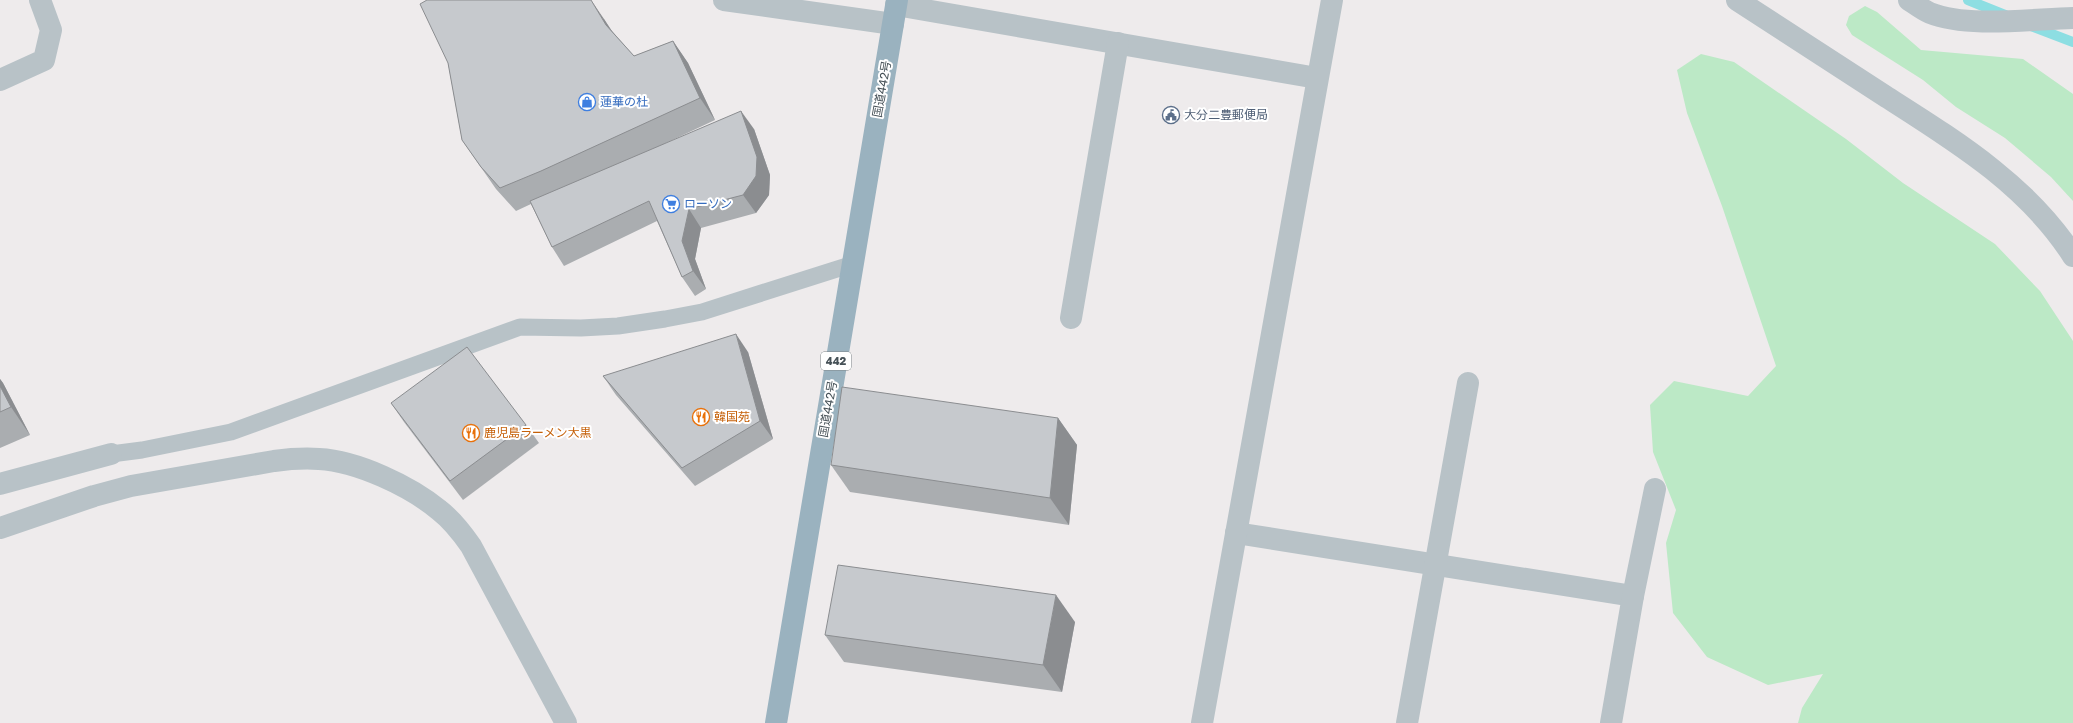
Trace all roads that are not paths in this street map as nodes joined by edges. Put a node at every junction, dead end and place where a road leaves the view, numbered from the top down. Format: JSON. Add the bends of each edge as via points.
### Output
{"nodes":[{"id":1,"x":40,"y":0,"type":"edge"},
{"id":2,"x":724,"y":0,"type":"edge"},
{"id":3,"x":1332,"y":0,"type":"edge"},
{"id":4,"x":1737,"y":0,"type":"edge"},
{"id":5,"x":1909,"y":0,"type":"edge"},
{"id":6,"x":896,"y":10,"type":"edge"},
{"id":7,"x":2073,"y":18,"type":"edge"},
{"id":8,"x":1118,"y":43,"type":"junction"},
{"id":9,"x":1317,"y":78,"type":"junction"},
{"id":10,"x":0,"y":80,"type":"edge"},
{"id":11,"x":2073,"y":256,"type":"edge"},
{"id":12,"x":852,"y":264,"type":"junction"},
{"id":13,"x":1071,"y":318,"type":"dead end"},
{"id":14,"x":1468,"y":383,"type":"dead end"},
{"id":15,"x":111,"y":454,"type":"joint"},
{"id":16,"x":0,"y":484,"type":"edge"},
{"id":17,"x":1655,"y":489,"type":"dead end"},
{"id":18,"x":0,"y":528,"type":"edge"},
{"id":19,"x":1236,"y":533,"type":"junction"},
{"id":20,"x":1435,"y":566,"type":"junction"},
{"id":21,"x":1633,"y":596,"type":"junction"},
{"id":22,"x":566,"y":723,"type":"edge"},
{"id":23,"x":776,"y":723,"type":"edge"},
{"id":24,"x":1202,"y":723,"type":"edge"},
{"id":25,"x":1407,"y":723,"type":"edge"},
{"id":26,"x":1611,"y":723,"type":"edge"}],
"edges":[{"from":1,"to":10,"type":"street","via":[[51,30],[44,60]]},
{"from":2,"to":6,"type":"street"},
{"from":3,"to":9,"type":"street"},
{"from":4,"to":11,"type":"street","via":[[1915,115],[1998,174],[2034,206],[2058,232]]},
{"from":5,"to":7,"type":"street","via":[[1930,13],[1955,19],[1983,21]]},
{"from":6,"to":8,"type":"street"},
{"from":6,"to":12,"type":"highway","name":"国道442号","number":"442"},
{"from":8,"to":9,"type":"street"},
{"from":8,"to":13,"type":"street"},
{"from":9,"to":19,"type":"street"},
{"from":12,"to":15,"type":"lane","via":[[702,312],[618,326],[520,327],[231,432]]},
{"from":12,"to":23,"type":"highway","name":"国道442号","number":"442"},
{"from":14,"to":20,"type":"street"},
{"from":15,"to":16,"type":"street"},
{"from":17,"to":21,"type":"street"},
{"from":18,"to":22,"type":"street","via":[[94,496],[157,480],[298,458],[342,462],[363,469],[425,500],[461,532],[471,546]]},
{"from":19,"to":20,"type":"street"},
{"from":19,"to":24,"type":"street"},
{"from":20,"to":21,"type":"street"},
{"from":20,"to":25,"type":"street"},
{"from":21,"to":26,"type":"street"}]}
